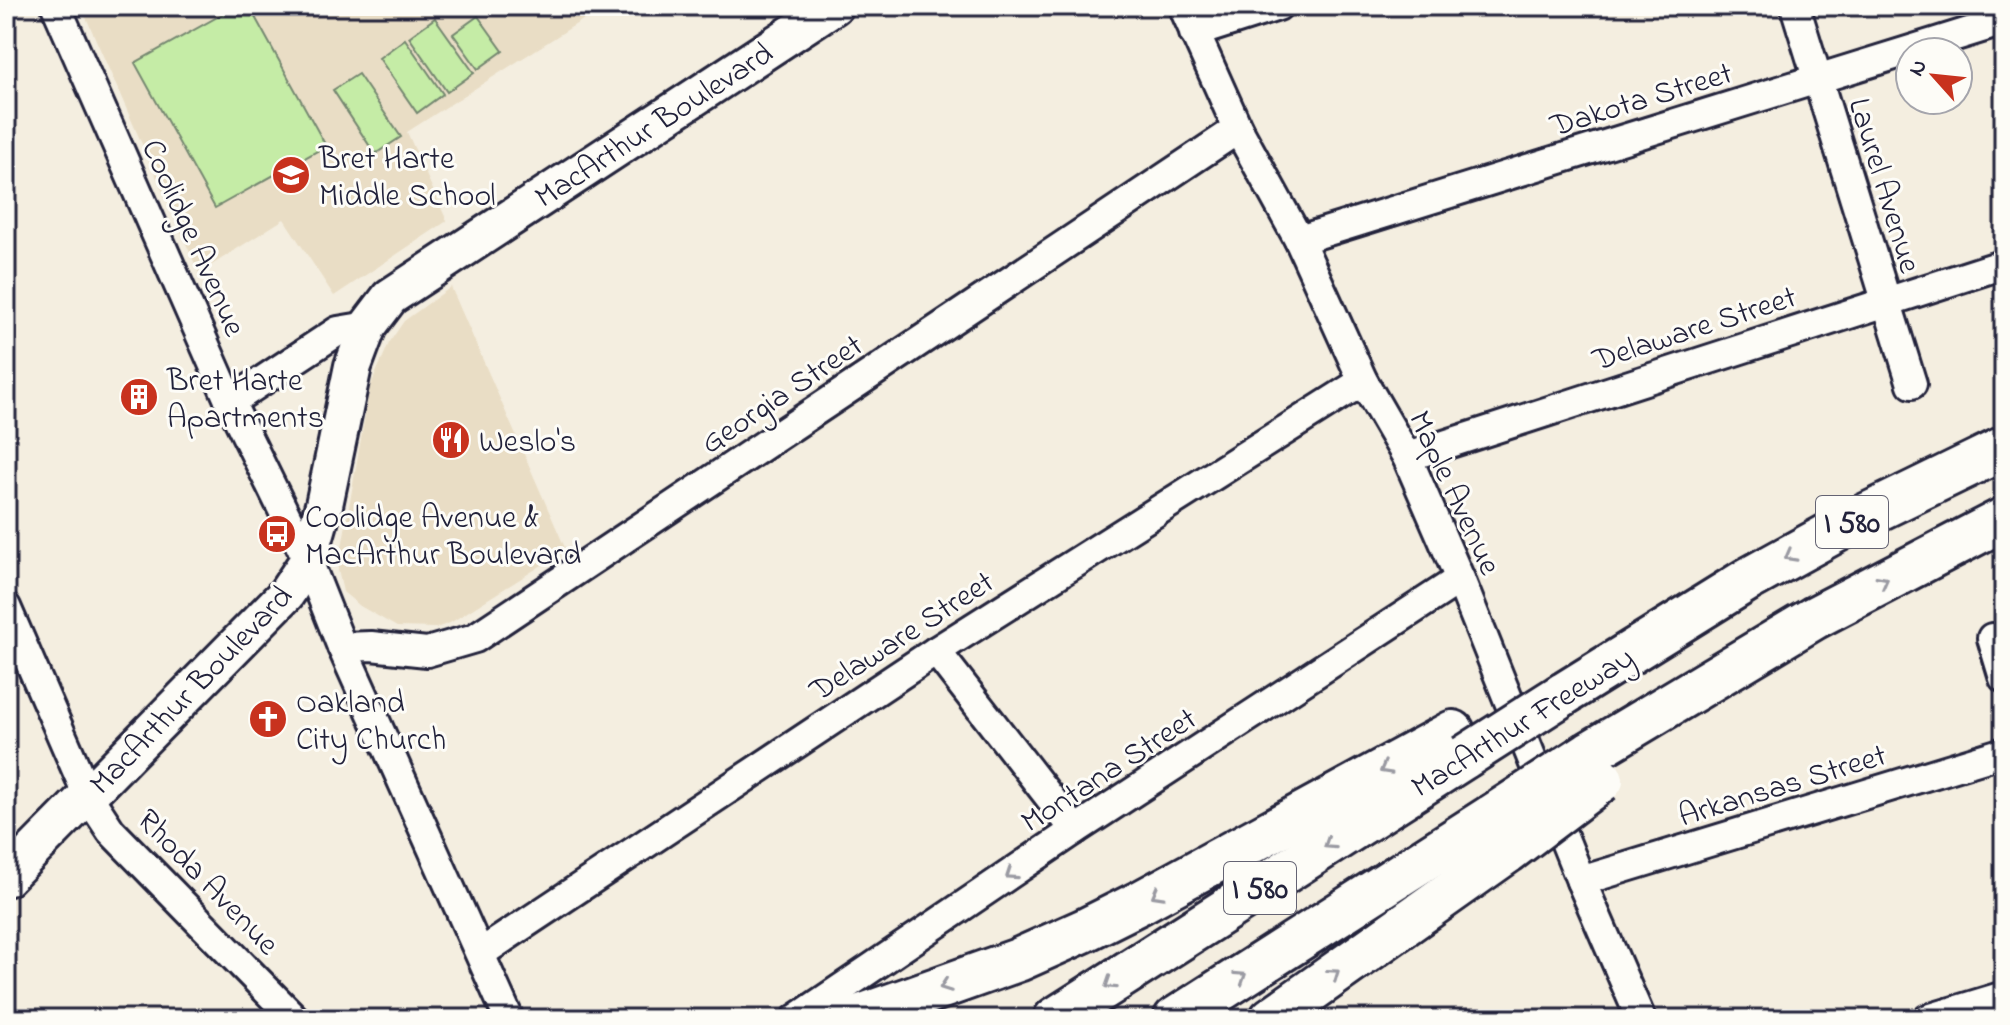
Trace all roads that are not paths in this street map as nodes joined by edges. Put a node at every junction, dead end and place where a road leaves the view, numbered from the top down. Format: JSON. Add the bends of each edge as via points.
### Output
{"nodes":[{"id":1,"x":56,"y":6,"type":"edge"},
{"id":2,"x":834,"y":6,"type":"edge"},
{"id":3,"x":1183,"y":6,"type":"edge"},
{"id":4,"x":1278,"y":6,"type":"edge"},
{"id":5,"x":1795,"y":6,"type":"edge"},
{"id":6,"x":2004,"y":21,"type":"edge"},
{"id":7,"x":1194,"y":33,"type":"junction"},
{"id":8,"x":1817,"y":79,"type":"junction"},
{"id":9,"x":1238,"y":129,"type":"junction"},
{"id":10,"x":1299,"y":240,"type":"junction"},
{"id":11,"x":2004,"y":264,"type":"edge"},
{"id":12,"x":1886,"y":301,"type":"junction"},
{"id":13,"x":368,"y":326,"type":"junction"},
{"id":14,"x":1363,"y":381,"type":"junction"},
{"id":15,"x":1912,"y":384,"type":"dead end"},
{"id":16,"x":230,"y":402,"type":"junction"},
{"id":17,"x":2004,"y":440,"type":"edge"},
{"id":18,"x":2004,"y":448,"type":"edge"},
{"id":19,"x":1407,"y":457,"type":"junction"},
{"id":20,"x":1959,"y":469,"type":"junction"},
{"id":21,"x":1997,"y":523,"type":"edge"},
{"id":22,"x":308,"y":561,"type":"junction"},
{"id":23,"x":1460,"y":579,"type":"junction"},
{"id":24,"x":6,"y":607,"type":"edge"},
{"id":25,"x":1992,"y":638,"type":"dead end"},
{"id":26,"x":342,"y":647,"type":"junction"},
{"id":27,"x":936,"y":651,"type":"junction"},
{"id":28,"x":2004,"y":678,"type":"edge"},
{"id":29,"x":1459,"y":744,"type":"junction"},
{"id":30,"x":2004,"y":752,"type":"edge"},
{"id":31,"x":88,"y":796,"type":"junction"},
{"id":32,"x":1075,"y":830,"type":"junction"},
{"id":33,"x":1500,"y":834,"type":"junction"},
{"id":34,"x":6,"y":878,"type":"edge"},
{"id":35,"x":1581,"y":881,"type":"junction"},
{"id":36,"x":481,"y":953,"type":"junction"},
{"id":37,"x":2004,"y":996,"type":"edge"},
{"id":38,"x":1639,"y":1018,"type":"edge"},
{"id":39,"x":295,"y":1019,"type":"edge"},
{"id":40,"x":509,"y":1019,"type":"edge"},
{"id":41,"x":796,"y":1019,"type":"edge"},
{"id":42,"x":852,"y":1019,"type":"edge"},
{"id":43,"x":1055,"y":1019,"type":"edge"},
{"id":44,"x":1175,"y":1019,"type":"edge"},
{"id":45,"x":1271,"y":1019,"type":"edge"},
{"id":46,"x":1928,"y":1019,"type":"edge"}],
"edges":[{"from":1,"to":16,"type":"street","name":"Coolidge Avenue"},
{"from":2,"to":13,"type":"main road","name":"MacArthur Boulevard","via":[[390,297]]},
{"from":3,"to":7,"type":"street","name":"Maple Avenue"},
{"from":4,"to":7,"type":"street"},
{"from":5,"to":8,"type":"street","name":"Laurel Avenue"},
{"from":6,"to":8,"type":"street","name":"Dakota Street"},
{"from":7,"to":9,"type":"street","name":"Maple Avenue"},
{"from":8,"to":10,"type":"street","name":"Dakota Street"},
{"from":8,"to":12,"type":"street","name":"Laurel Avenue"},
{"from":9,"to":10,"type":"street","name":"Maple Avenue"},
{"from":9,"to":26,"type":"street","name":"Georgia Street","via":[[475,638],[427,652]]},
{"from":10,"to":14,"type":"street","name":"Maple Avenue"},
{"from":11,"to":12,"type":"street","name":"Delaware Street"},
{"from":12,"to":15,"type":"street","name":"Laurel Avenue"},
{"from":12,"to":19,"type":"street","name":"Delaware Street"},
{"from":13,"to":16,"type":"street","via":[[338,331]]},
{"from":13,"to":22,"type":"main road","name":"MacArthur Boulevard","via":[[353,366]]},
{"from":14,"to":19,"type":"street","name":"Maple Avenue"},
{"from":14,"to":27,"type":"street","name":"Delaware Street"},
{"from":16,"to":22,"type":"street","name":"Coolidge Avenue"},
{"from":17,"to":20,"type":"highway"},
{"from":18,"to":20,"type":"highway","number":"I 580"},
{"from":19,"to":23,"type":"street","name":"Maple Avenue"},
{"from":20,"to":29,"type":"highway","number":"I 580","one_way":true,"via":[[1637,632]]},
{"from":33,"to":21,"type":"highway","number":"I 580","one_way":true,"bridge":true,"via":[[1814,618]]},
{"from":22,"to":26,"type":"street","name":"Coolidge Avenue"},
{"from":22,"to":31,"type":"main road","name":"MacArthur Boulevard","via":[[286,594]]},
{"from":23,"to":32,"type":"street","name":"Montana Street"},
{"from":23,"to":35,"type":"street","name":"Maple Avenue"},
{"from":24,"to":31,"type":"street","name":"Rhoda Avenue"},
{"from":25,"to":28,"type":"street"},
{"from":26,"to":36,"type":"street","name":"Coolidge Avenue"},
{"from":27,"to":32,"type":"street"},
{"from":27,"to":36,"type":"street","name":"Delaware Street"},
{"from":29,"to":42,"type":"highway","one_way":true,"via":[[1018,960]]},
{"from":29,"to":43,"type":"highway","name":"MacArthur Freeway","number":"I 580","one_way":true},
{"from":30,"to":35,"type":"street","name":"Arkansas Street"},
{"from":31,"to":34,"type":"main road","name":"MacArthur Boulevard"},
{"from":31,"to":39,"type":"street","name":"Rhoda Avenue","via":[[111,831]]},
{"from":32,"to":41,"type":"street","name":"Montana Street","one_way":true},
{"from":44,"to":33,"type":"highway","name":"MacArthur Freeway","number":"I 580","one_way":true},
{"from":45,"to":33,"type":"highway","one_way":true},
{"from":35,"to":38,"type":"street","name":"Maple Avenue"},
{"from":36,"to":40,"type":"street","name":"Coolidge Avenue"},
{"from":37,"to":46,"type":"street"}]}
